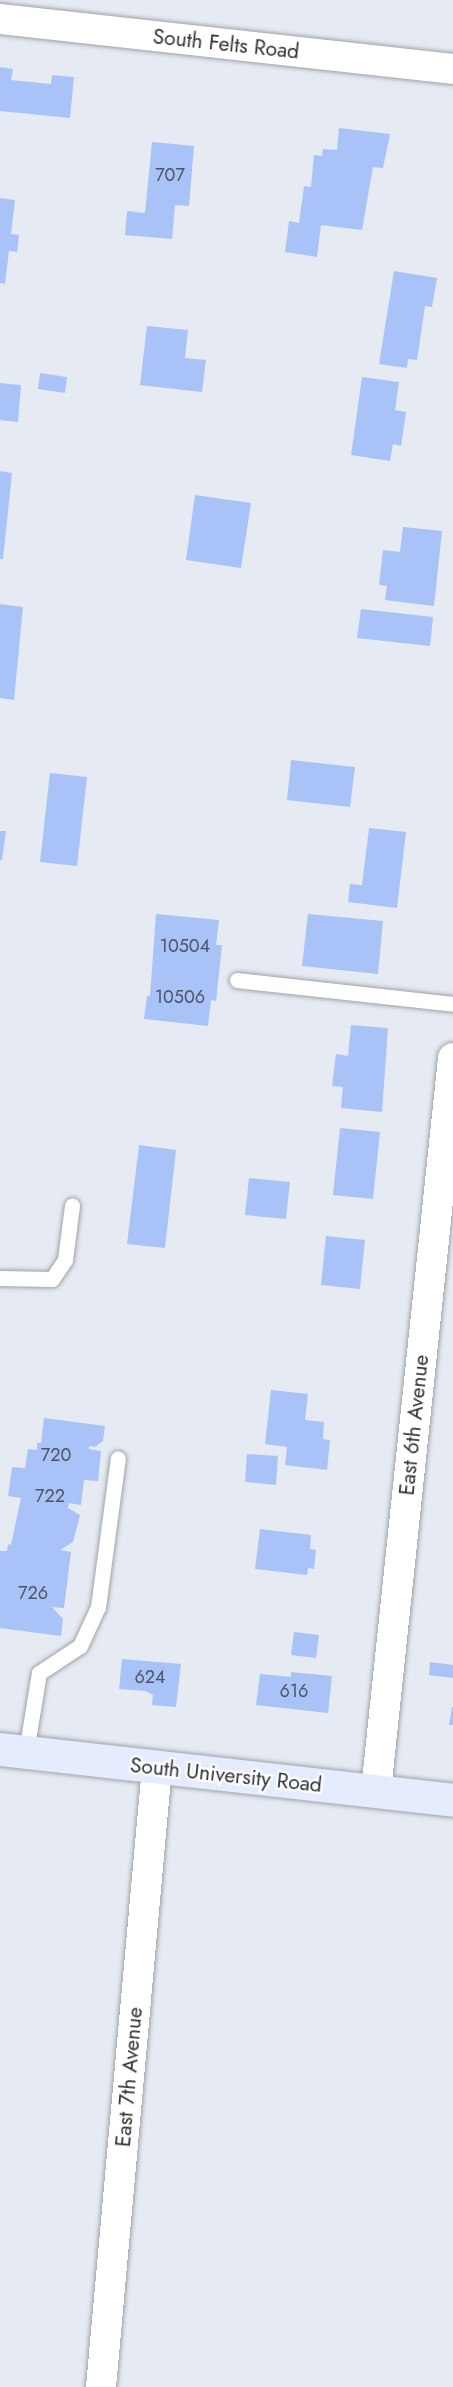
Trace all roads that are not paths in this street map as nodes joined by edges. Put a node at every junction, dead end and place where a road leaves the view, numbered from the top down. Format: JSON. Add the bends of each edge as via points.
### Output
{"nodes":[{"id":1,"x":0,"y":19,"type":"edge"},
{"id":2,"x":453,"y":69,"type":"edge"},
{"id":3,"x":237,"y":980,"type":"dead end"},
{"id":4,"x":453,"y":1004,"type":"edge"},
{"id":5,"x":453,"y":1058,"type":"edge"},
{"id":6,"x":72,"y":1205,"type":"dead end"},
{"id":7,"x":0,"y":1278,"type":"edge"},
{"id":8,"x":440,"y":1311,"type":"edge"},
{"id":9,"x":118,"y":1458,"type":"dead end"},
{"id":10,"x":13,"y":1750,"type":"edge"},
{"id":11,"x":157,"y":1767,"type":"junction"},
{"id":12,"x":376,"y":1791,"type":"junction"},
{"id":13,"x":453,"y":1800,"type":"edge"},
{"id":14,"x":101,"y":2387,"type":"edge"}],
"edges":[{"from":1,"to":2,"type":"street","name":"South Felts Road"},
{"from":3,"to":4,"type":"lane"},
{"from":5,"to":8,"type":"street","name":"East 6th Avenue"},
{"from":6,"to":7,"type":"lane","via":[[65,1260],[52,1279]]},
{"from":8,"to":12,"type":"street","name":"East 6th Avenue"},
{"from":9,"to":10,"type":"lane","via":[[98,1607],[80,1646],[39,1672]]},
{"from":10,"to":11,"type":"main road","name":"South University Road"},
{"from":11,"to":12,"type":"main road","name":"South University Road"},
{"from":11,"to":14,"type":"street","name":"East 7th Avenue"},
{"from":12,"to":13,"type":"main road","name":"South University Road"}]}
